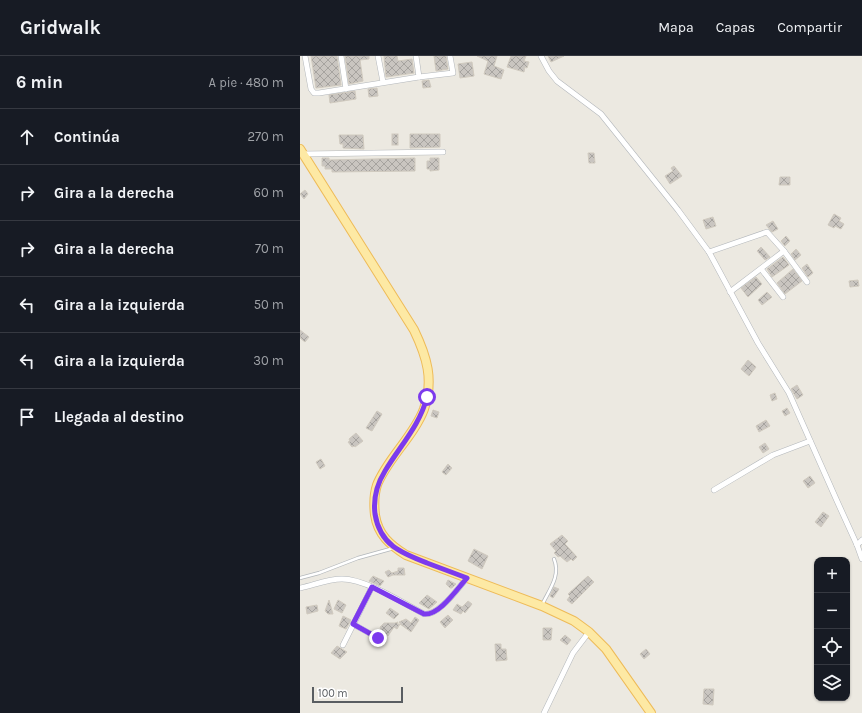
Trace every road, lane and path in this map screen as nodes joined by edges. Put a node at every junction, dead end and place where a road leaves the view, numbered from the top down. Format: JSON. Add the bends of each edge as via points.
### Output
{"nodes":[{"id":1,"x":306,"y":56,"type":"edge"},
{"id":2,"x":341,"y":56,"type":"edge"},
{"id":3,"x":378,"y":56,"type":"edge"},
{"id":4,"x":416,"y":56,"type":"edge"},
{"id":5,"x":450,"y":56,"type":"edge"},
{"id":6,"x":541,"y":56,"type":"edge"},
{"id":7,"x":419,"y":77,"type":"junction"},
{"id":8,"x":383,"y":82,"type":"junction"},
{"id":9,"x":346,"y":88,"type":"junction"},
{"id":10,"x":301,"y":151,"type":"edge"},
{"id":11,"x":443,"y":152,"type":"dead end"},
{"id":12,"x":709,"y":252,"type":"junction"},
{"id":13,"x":784,"y":252,"type":"junction"},
{"id":14,"x":762,"y":270,"type":"junction"},
{"id":15,"x":807,"y":282,"type":"dead end"},
{"id":16,"x":730,"y":292,"type":"junction"},
{"id":17,"x":783,"y":297,"type":"dead end"},
{"id":18,"x":810,"y":441,"type":"junction"},
{"id":19,"x":714,"y":490,"type":"dead end"},
{"id":20,"x":862,"y":540,"type":"edge"},
{"id":21,"x":857,"y":545,"type":"junction"},
{"id":22,"x":395,"y":548,"type":"junction"},
{"id":23,"x":554,"y":558,"type":"dead end"},
{"id":24,"x":862,"y":559,"type":"edge"},
{"id":25,"x":300,"y":578,"type":"edge"},
{"id":26,"x":467,"y":578,"type":"junction"},
{"id":27,"x":372,"y":587,"type":"junction"},
{"id":28,"x":300,"y":588,"type":"edge"},
{"id":29,"x":542,"y":606,"type":"junction"},
{"id":30,"x":353,"y":624,"type":"junction"},
{"id":31,"x":589,"y":632,"type":"junction"},
{"id":32,"x":378,"y":638,"type":"dead end"},
{"id":33,"x":343,"y":645,"type":"dead end"},
{"id":34,"x":544,"y":713,"type":"edge"},
{"id":35,"x":650,"y":713,"type":"edge"}],
"edges":[{"from":1,"to":9,"type":"street","via":[[311,89],[314,93]]},
{"from":2,"to":9,"type":"street"},
{"from":3,"to":8,"type":"street"},
{"from":4,"to":7,"type":"street"},
{"from":5,"to":7,"type":"street","via":[[453,73]]},
{"from":6,"to":12,"type":"street","via":[[557,81],[601,114]]},
{"from":7,"to":8,"type":"street"},
{"from":8,"to":9,"type":"street"},
{"from":10,"to":11,"type":"street"},
{"from":10,"to":22,"type":"main road","via":[[414,330],[427,363],[429,384],[423,410],[377,486],[374,506],[377,524],[384,538]]},
{"from":12,"to":13,"type":"street","via":[[767,232]]},
{"from":12,"to":16,"type":"street"},
{"from":13,"to":14,"type":"street"},
{"from":13,"to":15,"type":"street"},
{"from":14,"to":16,"type":"street"},
{"from":14,"to":17,"type":"street"},
{"from":16,"to":18,"type":"street","via":[[789,394]]},
{"from":18,"to":19,"type":"street","via":[[773,455]]},
{"from":18,"to":21,"type":"street"},
{"from":20,"to":21,"type":"street"},
{"from":21,"to":24,"type":"street"},
{"from":22,"to":25,"type":"lane"},
{"from":22,"to":26,"type":"main road","via":[[406,555]]},
{"from":23,"to":29,"type":"lane","via":[[556,574]]},
{"from":26,"to":27,"type":"street","via":[[441,607],[428,614]]},
{"from":26,"to":29,"type":"main road"},
{"from":27,"to":28,"type":"street","via":[[342,579]]},
{"from":27,"to":30,"type":"street"},
{"from":29,"to":31,"type":"main road","via":[[574,621]]},
{"from":30,"to":32,"type":"street"},
{"from":30,"to":33,"type":"street"},
{"from":31,"to":34,"type":"street","via":[[573,653]]},
{"from":31,"to":35,"type":"main road","via":[[606,649]]}]}
